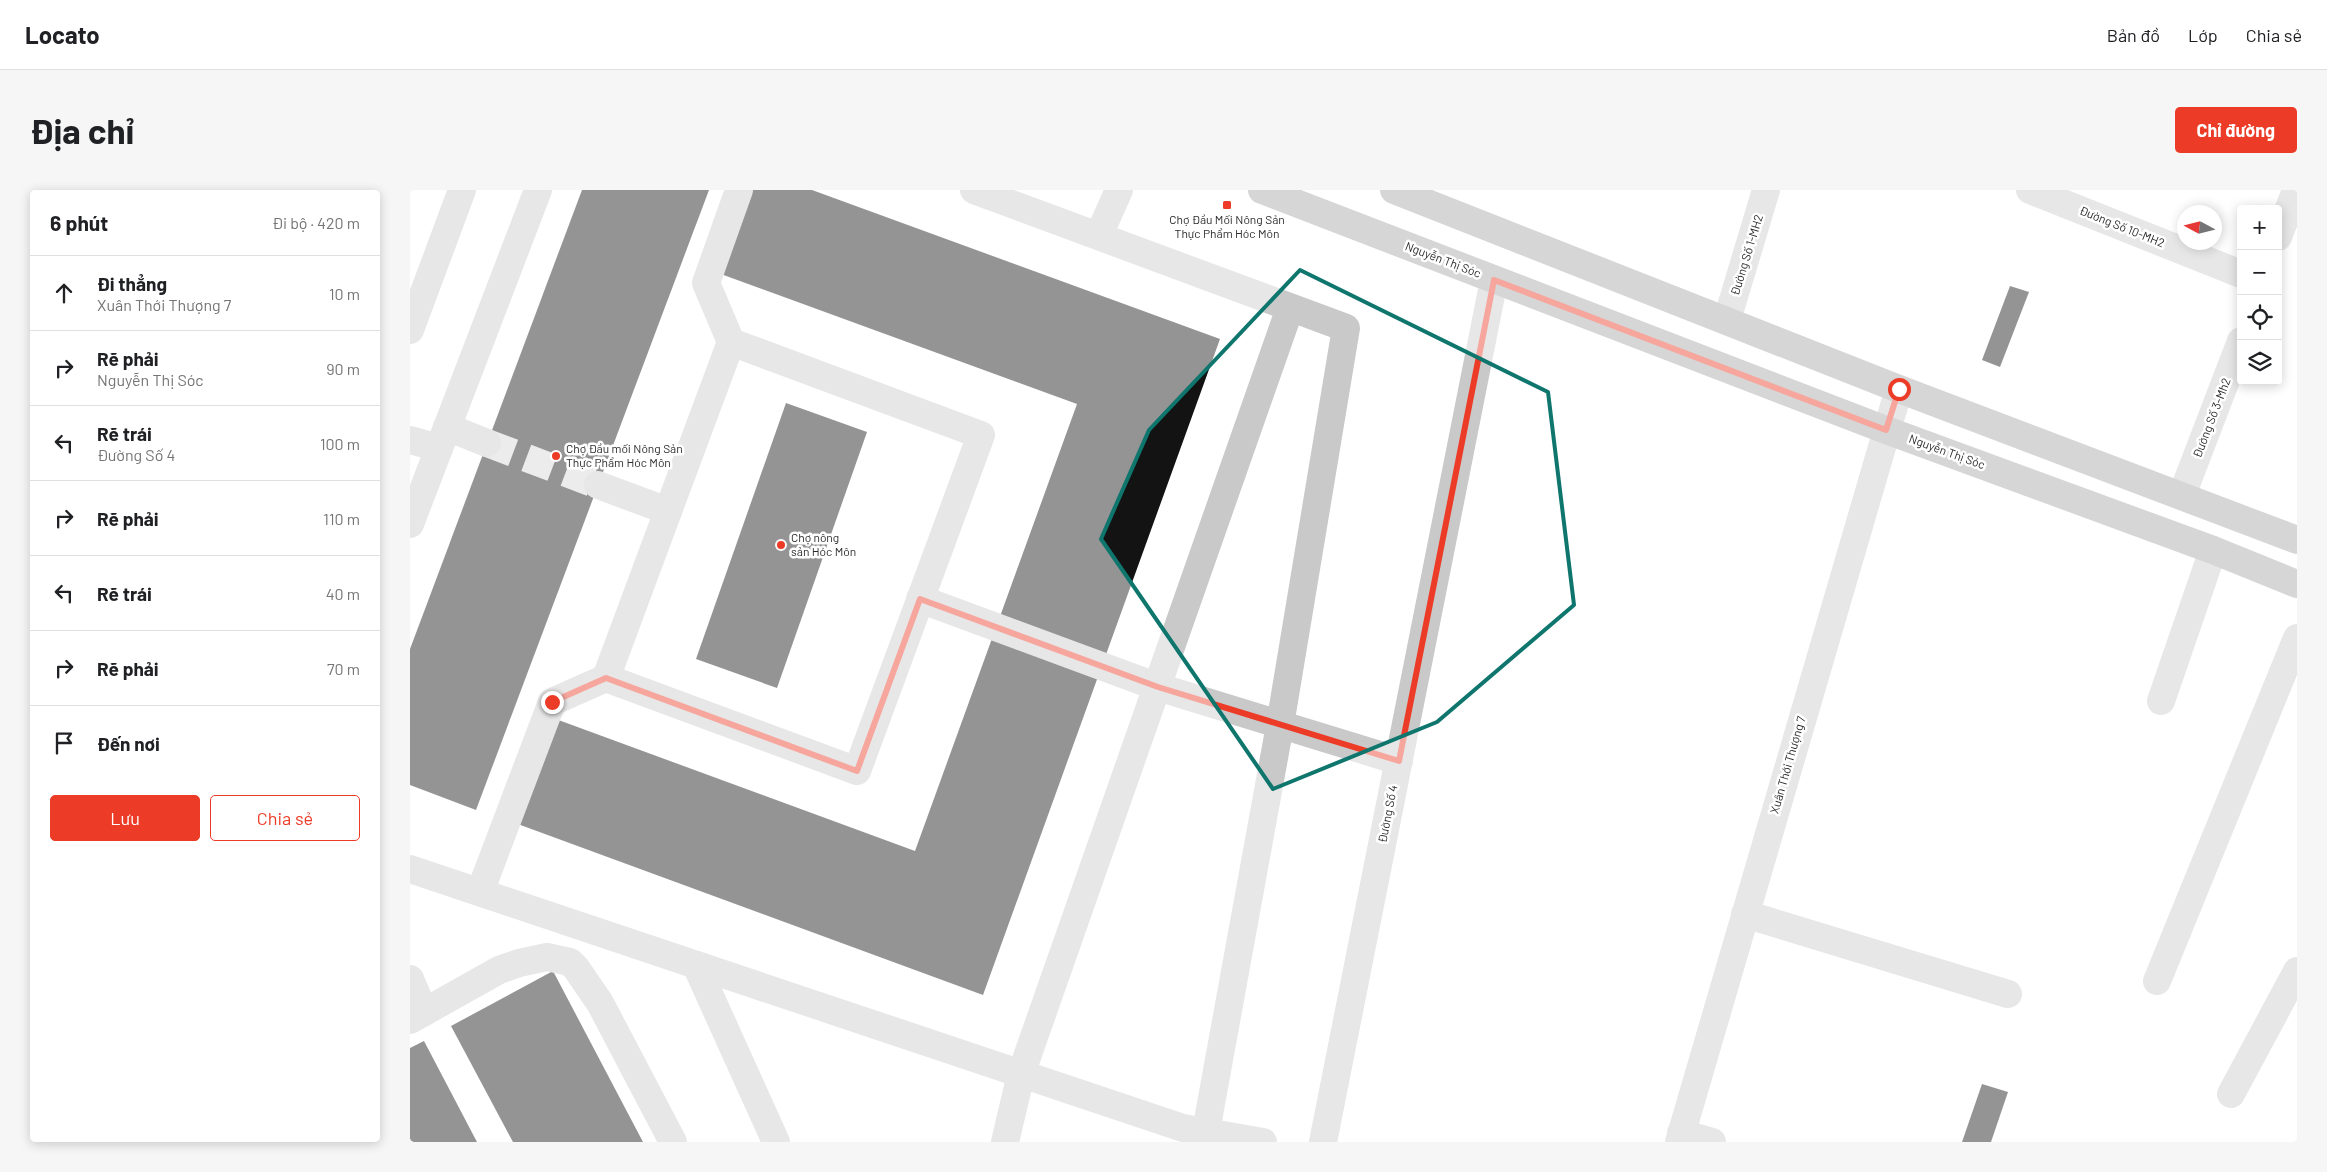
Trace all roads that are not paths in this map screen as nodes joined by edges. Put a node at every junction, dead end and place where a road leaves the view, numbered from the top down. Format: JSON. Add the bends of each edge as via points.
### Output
{"nodes":[{"id":1,"x":462,"y":190,"type":"edge"},
{"id":2,"x":538,"y":190,"type":"edge"},
{"id":3,"x":739,"y":190,"type":"edge"},
{"id":4,"x":974,"y":190,"type":"edge"},
{"id":5,"x":1119,"y":190,"type":"edge"},
{"id":6,"x":1262,"y":190,"type":"edge"},
{"id":7,"x":1394,"y":190,"type":"edge"},
{"id":8,"x":1766,"y":190,"type":"edge"},
{"id":9,"x":2030,"y":190,"type":"edge"},
{"id":10,"x":2296,"y":190,"type":"edge"},
{"id":11,"x":2282,"y":227,"type":"edge"},
{"id":12,"x":1099,"y":236,"type":"junction"},
{"id":13,"x":2237,"y":272,"type":"edge"},
{"id":14,"x":1494,"y":280,"type":"junction"},
{"id":15,"x":415,"y":300,"type":"edge"},
{"id":16,"x":1290,"y":308,"type":"junction"},
{"id":17,"x":1727,"y":320,"type":"junction"},
{"id":18,"x":410,"y":330,"type":"edge"},
{"id":19,"x":731,"y":342,"type":"junction"},
{"id":20,"x":2237,"y":351,"type":"edge"},
{"id":21,"x":1899,"y":389,"type":"junction"},
{"id":22,"x":1886,"y":430,"type":"junction"},
{"id":23,"x":443,"y":438,"type":"junction"},
{"id":24,"x":410,"y":440,"type":"edge"},
{"id":25,"x":487,"y":443,"type":"tunnel mouth"},
{"id":26,"x":598,"y":485,"type":"tunnel mouth"},
{"id":27,"x":2182,"y":495,"type":"junction"},
{"id":28,"x":668,"y":511,"type":"junction"},
{"id":29,"x":410,"y":524,"type":"edge"},
{"id":30,"x":2297,"y":540,"type":"edge"},
{"id":31,"x":2213,"y":550,"type":"junction"},
{"id":32,"x":2297,"y":584,"type":"edge"},
{"id":33,"x":920,"y":599,"type":"junction"},
{"id":34,"x":2297,"y":638,"type":"edge"},
{"id":35,"x":606,"y":678,"type":"junction"},
{"id":36,"x":1158,"y":687,"type":"junction"},
{"id":37,"x":2161,"y":701,"type":"dead end"},
{"id":38,"x":1280,"y":725,"type":"junction"},
{"id":39,"x":1399,"y":761,"type":"junction"},
{"id":40,"x":410,"y":869,"type":"edge"},
{"id":41,"x":480,"y":892,"type":"junction"},
{"id":42,"x":1745,"y":914,"type":"junction"},
{"id":43,"x":696,"y":965,"type":"junction"},
{"id":44,"x":2297,"y":971,"type":"edge"},
{"id":45,"x":410,"y":979,"type":"edge"},
{"id":46,"x":2158,"y":981,"type":"dead end"},
{"id":47,"x":2008,"y":994,"type":"dead end"},
{"id":48,"x":417,"y":1016,"type":"edge"},
{"id":49,"x":1021,"y":1074,"type":"junction"},
{"id":50,"x":2231,"y":1094,"type":"dead end"},
{"id":51,"x":1205,"y":1137,"type":"edge"},
{"id":52,"x":1680,"y":1138,"type":"edge"},
{"id":53,"x":673,"y":1142,"type":"edge"},
{"id":54,"x":776,"y":1142,"type":"edge"},
{"id":55,"x":1005,"y":1142,"type":"edge"},
{"id":56,"x":1263,"y":1142,"type":"edge"},
{"id":57,"x":1323,"y":1142,"type":"edge"},
{"id":58,"x":1712,"y":1142,"type":"edge"}],
"edges":[{"from":1,"to":15,"type":"street"},
{"from":2,"to":23,"type":"street"},
{"from":3,"to":19,"type":"street","via":[[706,283]]},
{"from":4,"to":12,"type":"street"},
{"from":5,"to":12,"type":"street"},
{"from":6,"to":14,"type":"main road","name":"Nguyễn Thị Sóc"},
{"from":7,"to":17,"type":"main road"},
{"from":8,"to":17,"type":"street","name":"Đường Số 1-MH2"},
{"from":9,"to":13,"type":"street","name":"Đường Số 10-MH2"},
{"from":10,"to":11,"type":"street"},
{"from":12,"to":16,"type":"street"},
{"from":14,"to":22,"type":"main road","name":"Nguyễn Thị Sóc"},
{"from":14,"to":39,"type":"street","name":"Đường Số 4"},
{"from":15,"to":18,"type":"street"},
{"from":16,"to":36,"type":"street"},
{"from":16,"to":38,"type":"street","via":[[1346,328]]},
{"from":17,"to":21,"type":"main road"},
{"from":19,"to":28,"type":"street"},
{"from":19,"to":33,"type":"street","via":[[982,435]]},
{"from":20,"to":27,"type":"street","name":"Đường Số 3-Mh2"},
{"from":21,"to":22,"type":"street","name":"Xuân Thới Thượng 7"},
{"from":21,"to":27,"type":"main road"},
{"from":22,"to":31,"type":"main road","name":"Nguyễn Thị Sóc"},
{"from":22,"to":42,"type":"street","name":"Xuân Thới Thượng 7"},
{"from":23,"to":24,"type":"street"},
{"from":23,"to":25,"type":"street"},
{"from":23,"to":29,"type":"street"},
{"from":26,"to":28,"type":"street"},
{"from":27,"to":30,"type":"main road"},
{"from":28,"to":35,"type":"street"},
{"from":31,"to":32,"type":"main road","name":"Nguyễn Thị Sóc"},
{"from":31,"to":37,"type":"street"},
{"from":33,"to":35,"type":"street","via":[[857,771]]},
{"from":33,"to":36,"type":"street"},
{"from":34,"to":46,"type":"street"},
{"from":35,"to":41,"type":"street","via":[[552,702]]},
{"from":36,"to":38,"type":"street"},
{"from":36,"to":49,"type":"street"},
{"from":38,"to":39,"type":"street"},
{"from":38,"to":51,"type":"street"},
{"from":39,"to":57,"type":"street","name":"Đường Số 4"},
{"from":40,"to":41,"type":"street"},
{"from":41,"to":43,"type":"street"},
{"from":42,"to":47,"type":"street"},
{"from":42,"to":52,"type":"street","name":"Xuân Thới Thượng 7"},
{"from":43,"to":49,"type":"street"},
{"from":43,"to":54,"type":"street"},
{"from":44,"to":50,"type":"street"},
{"from":45,"to":48,"type":"street"},
{"from":48,"to":53,"type":"street","via":[[499,970],[547,957],[570,962],[600,1003]]},
{"from":49,"to":51,"type":"street"},
{"from":49,"to":55,"type":"street"},
{"from":51,"to":56,"type":"street"},
{"from":52,"to":58,"type":"street"}]}
